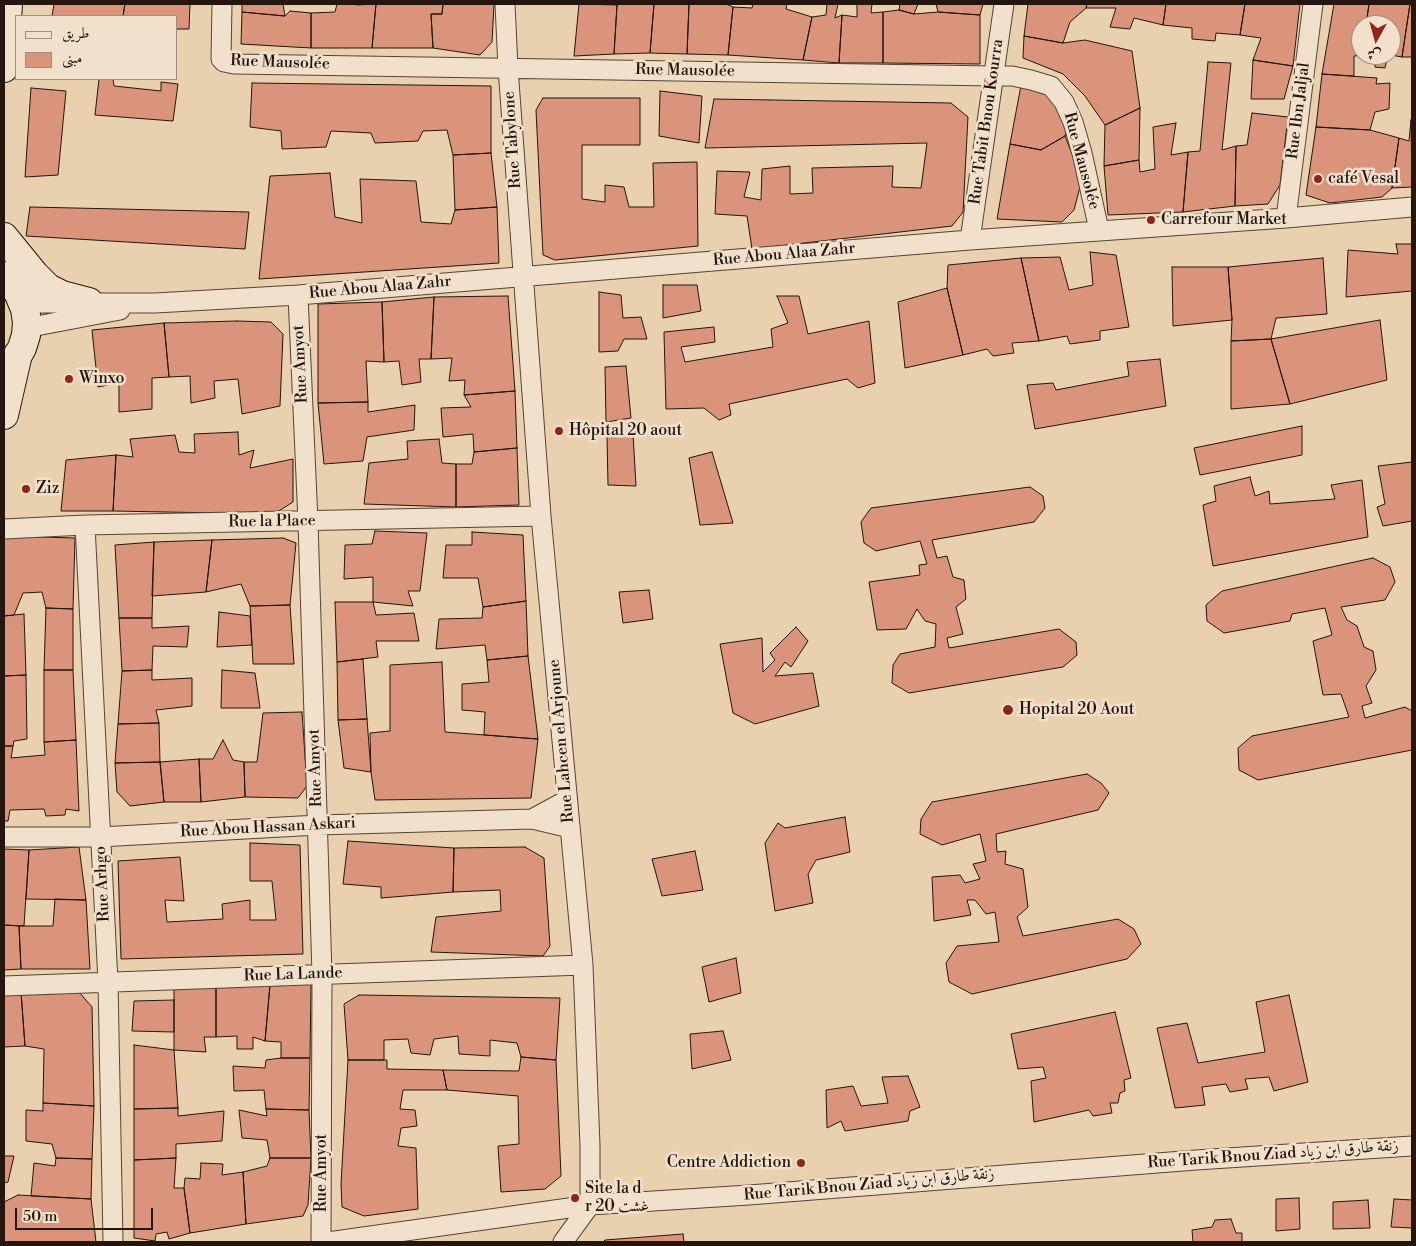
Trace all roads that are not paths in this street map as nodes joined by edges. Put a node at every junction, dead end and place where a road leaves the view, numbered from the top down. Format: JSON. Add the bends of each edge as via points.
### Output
{"nodes":[{"id":1,"x":8,"y":4,"type":"edge"},
{"id":2,"x":222,"y":4,"type":"edge"},
{"id":3,"x":505,"y":4,"type":"edge"},
{"id":4,"x":1004,"y":4,"type":"edge"},
{"id":5,"x":1313,"y":4,"type":"edge"},
{"id":6,"x":4,"y":68,"type":"edge"},
{"id":7,"x":508,"y":68,"type":"junction"},
{"id":8,"x":993,"y":76,"type":"junction"},
{"id":9,"x":1412,"y":206,"type":"edge"},
{"id":10,"x":1286,"y":218,"type":"junction"},
{"id":11,"x":1099,"y":230,"type":"junction"},
{"id":12,"x":4,"y":237,"type":"edge"},
{"id":13,"x":970,"y":240,"type":"junction"},
{"id":14,"x":4,"y":276,"type":"edge"},
{"id":15,"x":523,"y":277,"type":"junction"},
{"id":16,"x":298,"y":295,"type":"junction"},
{"id":17,"x":89,"y":302,"type":"junction"},
{"id":18,"x":155,"y":303,"type":"junction"},
{"id":19,"x":25,"y":316,"type":"junction"},
{"id":20,"x":11,"y":363,"type":"edge"},
{"id":21,"x":4,"y":415,"type":"edge"},
{"id":22,"x":541,"y":516,"type":"junction"},
{"id":23,"x":308,"y":522,"type":"junction"},
{"id":24,"x":85,"y":525,"type":"junction"},
{"id":25,"x":4,"y":528,"type":"edge"},
{"id":26,"x":568,"y":800,"type":"junction"},
{"id":27,"x":532,"y":819,"type":"junction"},
{"id":28,"x":318,"y":825,"type":"junction"},
{"id":29,"x":570,"y":828,"type":"junction"},
{"id":30,"x":4,"y":837,"type":"edge"},
{"id":31,"x":100,"y":837,"type":"junction"},
{"id":32,"x":583,"y":965,"type":"junction"},
{"id":33,"x":322,"y":974,"type":"junction"},
{"id":34,"x":108,"y":982,"type":"junction"},
{"id":35,"x":4,"y":986,"type":"edge"},
{"id":36,"x":1412,"y":1146,"type":"edge"},
{"id":37,"x":590,"y":1205,"type":"junction"},
{"id":38,"x":113,"y":1242,"type":"edge"},
{"id":39,"x":321,"y":1242,"type":"edge"},
{"id":40,"x":328,"y":1242,"type":"edge"},
{"id":41,"x":563,"y":1242,"type":"edge"}],
"edges":[{"from":1,"to":6,"type":"street"},
{"from":2,"to":7,"type":"street","name":"Rue Mausolée","via":[[220,59],[228,64]]},
{"from":3,"to":7,"type":"street","name":"Rue Tabylone"},
{"from":4,"to":8,"type":"street","name":"Rue Tabit Bnou Kourra"},
{"from":5,"to":10,"type":"street","name":"Rue Ibn Jaljal"},
{"from":7,"to":8,"type":"street","name":"Rue Mausolée"},
{"from":7,"to":15,"type":"street","name":"Rue Tabylone"},
{"from":8,"to":11,"type":"street","name":"Rue Mausolée","via":[[1012,76],[1051,86],[1064,102],[1082,152]]},
{"from":8,"to":13,"type":"street","name":"Rue Tabit Bnou Kourra"},
{"from":9,"to":10,"type":"street","name":"Rue Abou Alaa Zahr"},
{"from":10,"to":11,"type":"street","name":"Rue Abou Alaa Zahr"},
{"from":11,"to":13,"type":"street","name":"Rue Abou Alaa Zahr"},
{"from":12,"to":17,"type":"street","via":[[48,288]]},
{"from":13,"to":15,"type":"street","name":"Rue Abou Alaa Zahr"},
{"from":14,"to":19,"type":"street","via":[[18,292]]},
{"from":15,"to":16,"type":"street","name":"Rue Abou Alaa Zahr"},
{"from":15,"to":22,"type":"street","name":"Rue Lahcen el Arjoune"},
{"from":16,"to":18,"type":"street","name":"Rue Abou Alaa Zahr"},
{"from":16,"to":23,"type":"street","name":"Rue Amyot"},
{"from":17,"to":18,"type":"street","name":"Rue Abou Alaa Zahr"},
{"from":17,"to":19,"type":"street","name":"Rue Abou Alaa Zahr"},
{"from":18,"to":19,"type":"street","name":"Rue Abou Alaa Zahr"},
{"from":19,"to":20,"type":"street","via":[[24,342]]},
{"from":20,"to":21,"type":"street"},
{"from":22,"to":23,"type":"street","name":"Rue la Place"},
{"from":22,"to":26,"type":"street","name":"Rue Lahcen el Arjoune"},
{"from":23,"to":24,"type":"street","name":"Rue la Place"},
{"from":23,"to":28,"type":"street","name":"Rue Amyot"},
{"from":24,"to":25,"type":"street","name":"Rue la Place"},
{"from":24,"to":31,"type":"street","name":"Rue Arhgo"},
{"from":26,"to":27,"type":"street","name":"Rue Abou Hassan Askari"},
{"from":26,"to":29,"type":"street","name":"Rue Lahcen el Arjoune"},
{"from":27,"to":28,"type":"street","name":"Rue Abou Hassan Askari"},
{"from":27,"to":29,"type":"street","name":"Rue Abou Hassan Askari"},
{"from":28,"to":31,"type":"street","name":"Rue Abou Hassan Askari"},
{"from":28,"to":33,"type":"street","name":"Rue Amyot"},
{"from":29,"to":32,"type":"street","name":"Rue Lahcen el Arjoune"},
{"from":30,"to":31,"type":"street","name":"Rue Abou Hassan Askari"},
{"from":31,"to":34,"type":"street","name":"Rue Arhgo"},
{"from":32,"to":33,"type":"street","name":"Rue La Lande"},
{"from":32,"to":37,"type":"street","name":"Rue Lahcen el Arjoune"},
{"from":33,"to":34,"type":"street","name":"Rue La Lande"},
{"from":33,"to":39,"type":"street","name":"Rue Amyot"},
{"from":34,"to":35,"type":"street","name":"Rue La Lande"},
{"from":34,"to":38,"type":"street","name":"Rue Arhgo"},
{"from":36,"to":37,"type":"street","name":"Rue Tarik Bnou Ziad زنقة طارق ابن زياد"},
{"from":37,"to":40,"type":"street","name":"Rue Tarik Bnou Ziad زنقة طارق ابن زياد"},
{"from":37,"to":41,"type":"street"}]}
